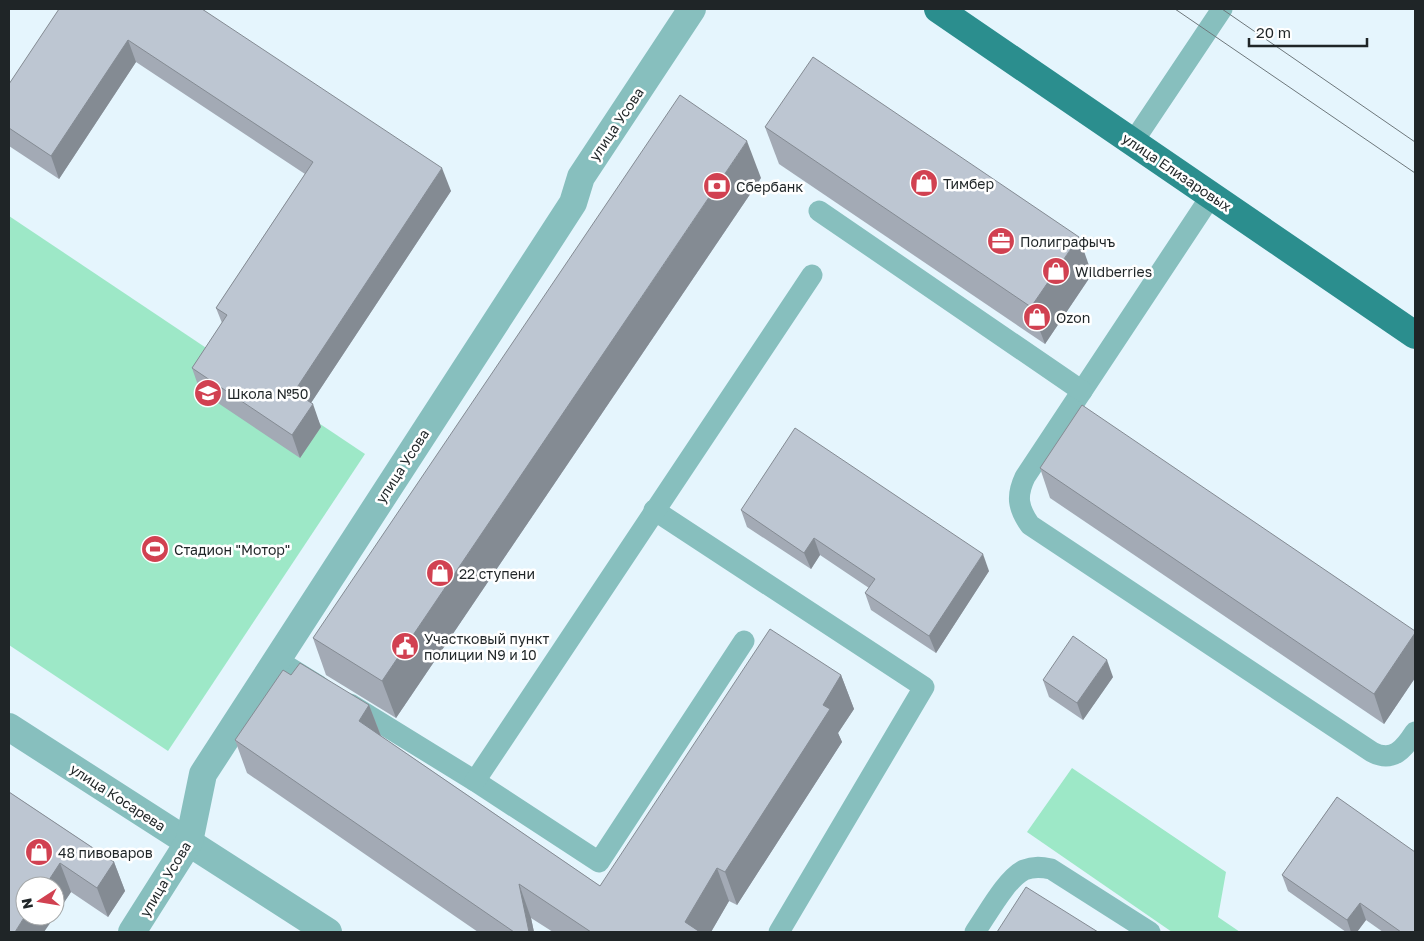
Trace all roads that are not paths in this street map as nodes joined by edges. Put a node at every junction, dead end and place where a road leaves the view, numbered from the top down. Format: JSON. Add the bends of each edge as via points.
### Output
{"nodes":[{"id":1,"x":692,"y":9,"type":"edge"},
{"id":2,"x":938,"y":9,"type":"edge"},
{"id":3,"x":1222,"y":9,"type":"edge"},
{"id":4,"x":1133,"y":142,"type":"junction"},
{"id":5,"x":1211,"y":196,"type":"junction"},
{"id":6,"x":819,"y":211,"type":"dead end"},
{"id":7,"x":812,"y":275,"type":"dead end"},
{"id":8,"x":1415,"y":335,"type":"edge"},
{"id":9,"x":1082,"y":391,"type":"junction"},
{"id":10,"x":654,"y":510,"type":"junction"},
{"id":11,"x":744,"y":641,"type":"dead end"},
{"id":12,"x":277,"y":660,"type":"junction"},
{"id":13,"x":9,"y":727,"type":"edge"},
{"id":14,"x":1415,"y":732,"type":"edge"},
{"id":15,"x":476,"y":781,"type":"junction"},
{"id":16,"x":189,"y":842,"type":"junction"},
{"id":17,"x":132,"y":932,"type":"edge"},
{"id":18,"x":328,"y":932,"type":"edge"},
{"id":19,"x":780,"y":932,"type":"edge"},
{"id":20,"x":975,"y":932,"type":"edge"},
{"id":21,"x":1150,"y":932,"type":"edge"}],
"edges":[{"from":1,"to":12,"type":"street","name":"улица Усова","via":[[581,177],[573,203]]},
{"from":2,"to":4,"type":"main road","name":"улица Елизаровых"},
{"from":3,"to":4,"type":"lane"},
{"from":4,"to":5,"type":"main road","name":"улица Елизаровых"},
{"from":5,"to":8,"type":"main road","name":"улица Елизаровых"},
{"from":5,"to":9,"type":"lane"},
{"from":6,"to":9,"type":"lane"},
{"from":7,"to":10,"type":"lane"},
{"from":9,"to":14,"type":"lane","via":[[1024,477],[1018,502],[1030,525],[1378,756],[1394,755],[1406,746]]},
{"from":10,"to":15,"type":"lane"},
{"from":10,"to":19,"type":"lane","via":[[924,687]]},
{"from":11,"to":15,"type":"lane","via":[[599,862]]},
{"from":12,"to":15,"type":"lane"},
{"from":12,"to":16,"type":"street","name":"улица Усова","via":[[203,774]]},
{"from":13,"to":16,"type":"street","name":"улица Косарева"},
{"from":16,"to":17,"type":"street","name":"улица Усова"},
{"from":16,"to":18,"type":"street","name":"улица Косарева"},
{"from":20,"to":21,"type":"lane","via":[[1011,881],[1024,870],[1038,866],[1051,869]]}]}
